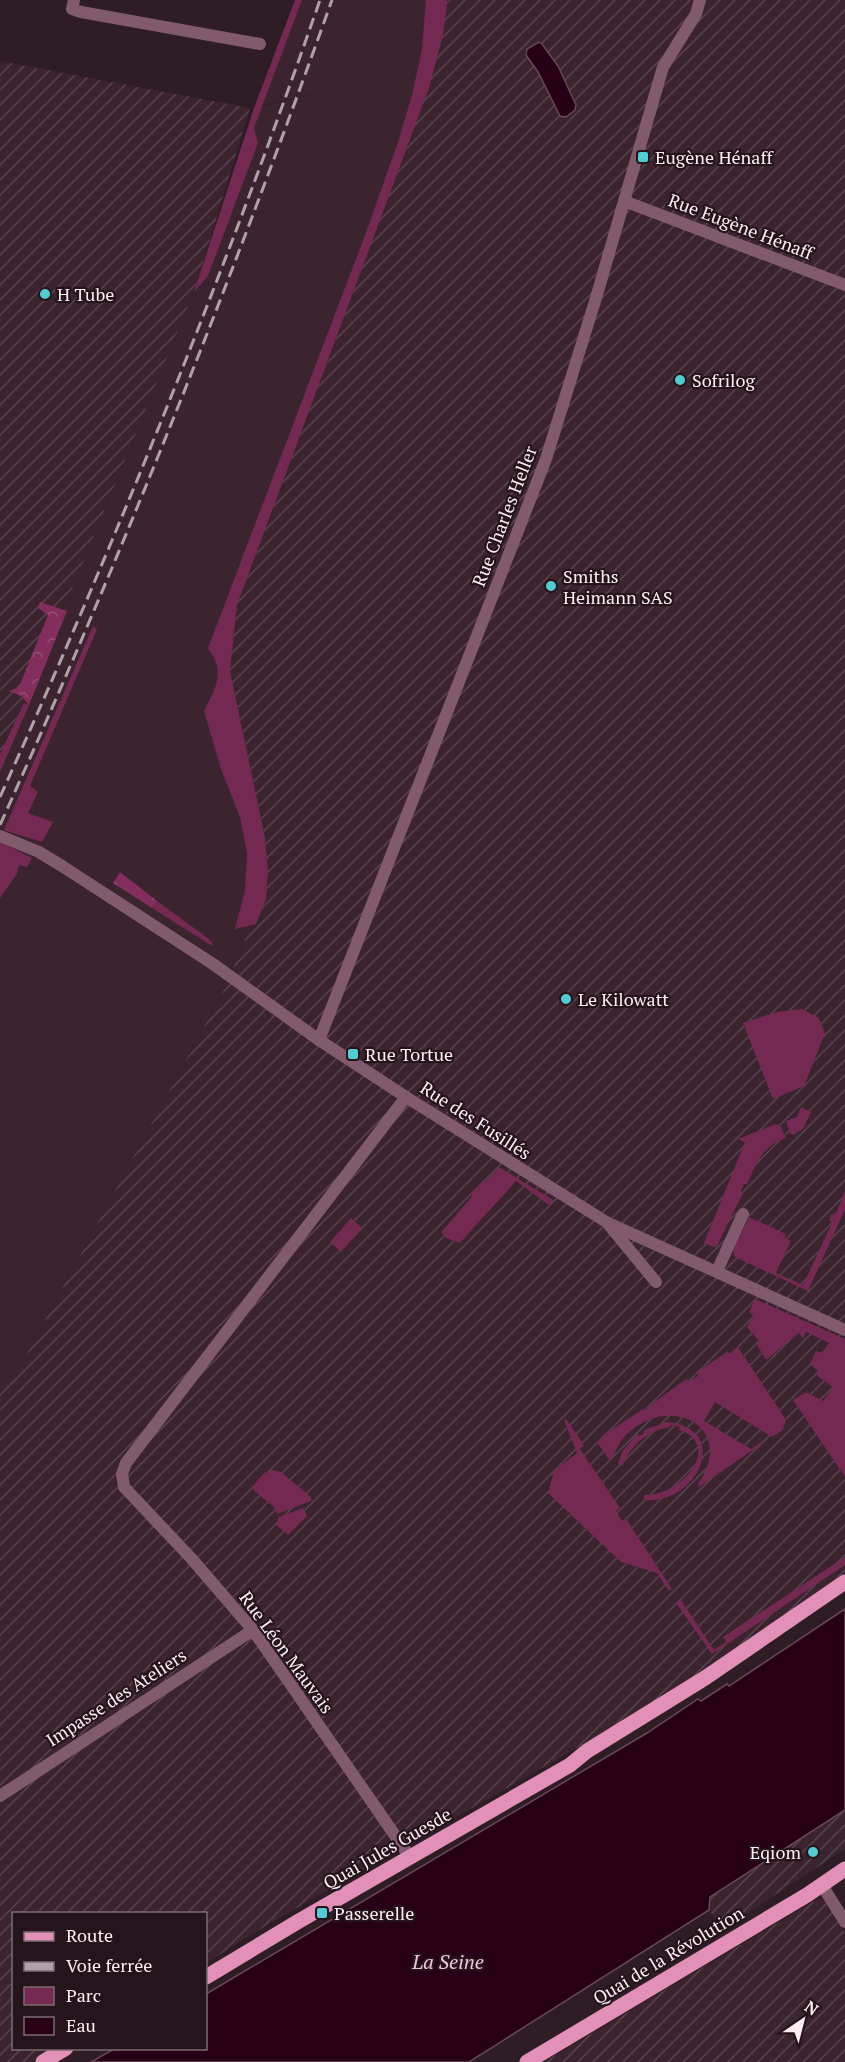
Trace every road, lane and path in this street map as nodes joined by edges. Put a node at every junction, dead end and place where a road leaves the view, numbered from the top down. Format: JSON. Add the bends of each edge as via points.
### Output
{"nodes":[{"id":1,"x":700,"y":0,"type":"edge"},
{"id":2,"x":73,"y":4,"type":"edge"},
{"id":3,"x":260,"y":44,"type":"dead end"},
{"id":4,"x":624,"y":201,"type":"junction"},
{"id":5,"x":845,"y":285,"type":"edge"},
{"id":6,"x":0,"y":836,"type":"edge"},
{"id":7,"x":319,"y":1040,"type":"junction"},
{"id":8,"x":406,"y":1097,"type":"junction"},
{"id":9,"x":743,"y":1214,"type":"dead end"},
{"id":10,"x":608,"y":1223,"type":"junction"},
{"id":11,"x":646,"y":1239,"type":"junction"},
{"id":12,"x":640,"y":1262,"type":"junction"},
{"id":13,"x":717,"y":1272,"type":"junction"},
{"id":14,"x":656,"y":1282,"type":"dead end"},
{"id":15,"x":845,"y":1330,"type":"edge"},
{"id":16,"x":845,"y":1582,"type":"edge"},
{"id":17,"x":253,"y":1630,"type":"junction"},
{"id":18,"x":0,"y":1796,"type":"edge"},
{"id":19,"x":408,"y":1853,"type":"junction"},
{"id":20,"x":845,"y":1869,"type":"edge"},
{"id":21,"x":845,"y":1875,"type":"edge"},
{"id":22,"x":826,"y":1883,"type":"junction"},
{"id":23,"x":845,"y":1922,"type":"edge"},
{"id":24,"x":207,"y":1968,"type":"edge"},
{"id":25,"x":207,"y":1976,"type":"edge"},
{"id":26,"x":64,"y":2050,"type":"edge"},
{"id":27,"x":76,"y":2050,"type":"edge"},
{"id":28,"x":43,"y":2062,"type":"edge"},
{"id":29,"x":55,"y":2062,"type":"edge"},
{"id":30,"x":527,"y":2062,"type":"edge"}],
"edges":[{"from":1,"to":4,"type":"street","name":"Rue Charles Heller","via":[[696,14],[663,67]]},
{"from":2,"to":3,"type":"street","via":[[81,12]]},
{"from":4,"to":5,"type":"street","name":"Rue Eugène Hénaff"},
{"from":4,"to":7,"type":"street","name":"Rue Charles Heller","via":[[546,459]]},
{"from":6,"to":7,"type":"street","name":"Rue des Fusillés","via":[[39,852],[213,964]]},
{"from":7,"to":8,"type":"street","name":"Rue des Fusillés"},
{"from":8,"to":10,"type":"street","name":"Rue des Fusillés","via":[[558,1199]]},
{"from":8,"to":17,"type":"street","name":"Rue Léon Mauvais","via":[[126,1463],[122,1474],[124,1487]]},
{"from":9,"to":13,"type":"street"},
{"from":10,"to":11,"type":"street","name":"Rue des Fusillés"},
{"from":10,"to":12,"type":"street"},
{"from":11,"to":12,"type":"street","via":[[640,1248]]},
{"from":11,"to":13,"type":"street","name":"Rue des Fusillés"},
{"from":12,"to":14,"type":"street"},
{"from":13,"to":15,"type":"street","name":"Rue des Fusillés"},
{"from":16,"to":19,"type":"main road","name":"Quai Jules Guesde","via":[[705,1678],[587,1751],[570,1756],[440,1829]]},
{"from":17,"to":18,"type":"street","name":"Impasse des Ateliers"},
{"from":17,"to":19,"type":"street","name":"Rue Léon Mauvais"},
{"from":19,"to":24,"type":"main road","name":"Quai Jules Guesde","via":[[262,1933]]},
{"from":19,"to":25,"type":"main road","name":"Quai Jules Guesde"},
{"from":20,"to":22,"type":"main road","name":"Quai de la Révolution"},
{"from":21,"to":22,"type":"main road","name":"Quai de la Révolution"},
{"from":22,"to":23,"type":"street"},
{"from":22,"to":30,"type":"main road","name":"Quai de la Révolution"},
{"from":26,"to":28,"type":"main road"},
{"from":27,"to":29,"type":"main road"}]}
